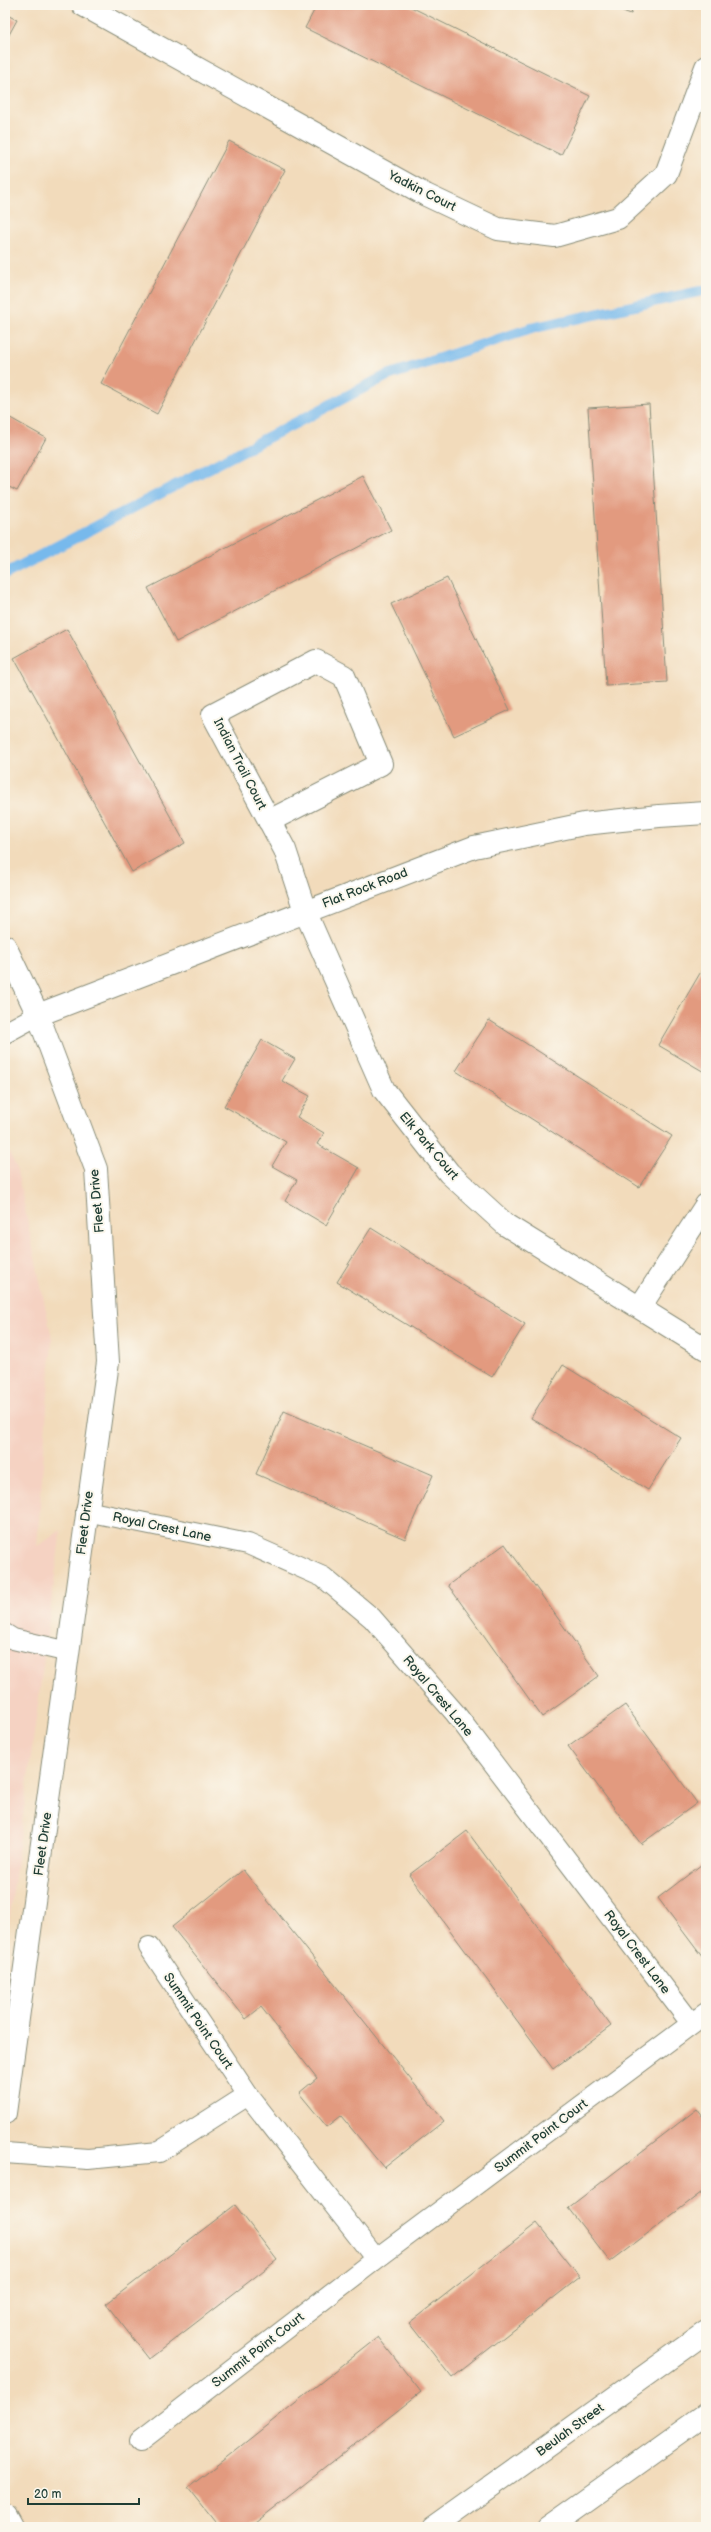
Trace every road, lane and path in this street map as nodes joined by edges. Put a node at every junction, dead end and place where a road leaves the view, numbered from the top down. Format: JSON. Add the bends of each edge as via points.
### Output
{"nodes":[{"id":1,"x":83,"y":5,"type":"edge"},
{"id":2,"x":706,"y":67,"type":"edge"},
{"id":3,"x":706,"y":813,"type":"edge"},
{"id":4,"x":269,"y":821,"type":"junction"},
{"id":5,"x":305,"y":911,"type":"junction"},
{"id":6,"x":5,"y":946,"type":"edge"},
{"id":7,"x":38,"y":1015,"type":"junction"},
{"id":8,"x":5,"y":1033,"type":"edge"},
{"id":9,"x":706,"y":1205,"type":"edge"},
{"id":10,"x":640,"y":1308,"type":"junction"},
{"id":11,"x":706,"y":1349,"type":"edge"},
{"id":12,"x":86,"y":1511,"type":"junction"},
{"id":13,"x":5,"y":1634,"type":"edge"},
{"id":14,"x":69,"y":1652,"type":"junction"},
{"id":15,"x":149,"y":1947,"type":"dead end"},
{"id":16,"x":698,"y":2018,"type":"edge"},
{"id":17,"x":248,"y":2095,"type":"junction"},
{"id":18,"x":5,"y":2113,"type":"edge"},
{"id":19,"x":5,"y":2153,"type":"edge"},
{"id":20,"x":376,"y":2259,"type":"junction"},
{"id":21,"x":706,"y":2332,"type":"edge"},
{"id":22,"x":706,"y":2414,"type":"edge"},
{"id":23,"x":140,"y":2441,"type":"dead end"},
{"id":24,"x":5,"y":2516,"type":"edge"},
{"id":25,"x":11,"y":2527,"type":"edge"},
{"id":26,"x":434,"y":2527,"type":"edge"},
{"id":27,"x":548,"y":2527,"type":"edge"}],
"edges":[{"from":1,"to":2,"type":"street","name":"Yadkin Court","via":[[426,195],[498,229],[555,236],[618,218],[666,174]]},
{"from":3,"to":5,"type":"street","name":"Flat Rock Road","via":[[584,824],[474,847]]},
{"from":4,"to":4,"type":"street","name":"Indian Trail Court","via":[[381,764],[344,676],[316,660],[213,715]]},
{"from":4,"to":5,"type":"street","name":"Indian Trail Court","via":[[285,850]]},
{"from":5,"to":7,"type":"street","name":"Flat Rock Road"},
{"from":5,"to":10,"type":"street","name":"Elk Park Court","via":[[384,1090],[449,1173],[506,1225]]},
{"from":6,"to":7,"type":"street","name":"Fleet Drive"},
{"from":7,"to":8,"type":"lane"},
{"from":7,"to":12,"type":"street","name":"Fleet Drive","via":[[96,1169],[108,1362]]},
{"from":9,"to":10,"type":"street"},
{"from":10,"to":11,"type":"street","name":"Elk Park Court"},
{"from":12,"to":14,"type":"street","name":"Fleet Drive"},
{"from":12,"to":16,"type":"lane","name":"Royal Crest Lane","via":[[248,1544],[323,1577],[372,1618],[455,1713]]},
{"from":13,"to":14,"type":"lane","via":[[13,1639]]},
{"from":14,"to":18,"type":"street","name":"Fleet Drive"},
{"from":15,"to":17,"type":"lane","name":"Summit Point Court"},
{"from":16,"to":20,"type":"lane","name":"Summit Point Court"},
{"from":17,"to":19,"type":"lane","via":[[159,2152],[88,2159]]},
{"from":17,"to":20,"type":"lane","name":"Summit Point Court"},
{"from":20,"to":23,"type":"lane","name":"Summit Point Court"},
{"from":21,"to":26,"type":"street","name":"Beulah Street"},
{"from":22,"to":27,"type":"street"},
{"from":24,"to":25,"type":"street"}]}
